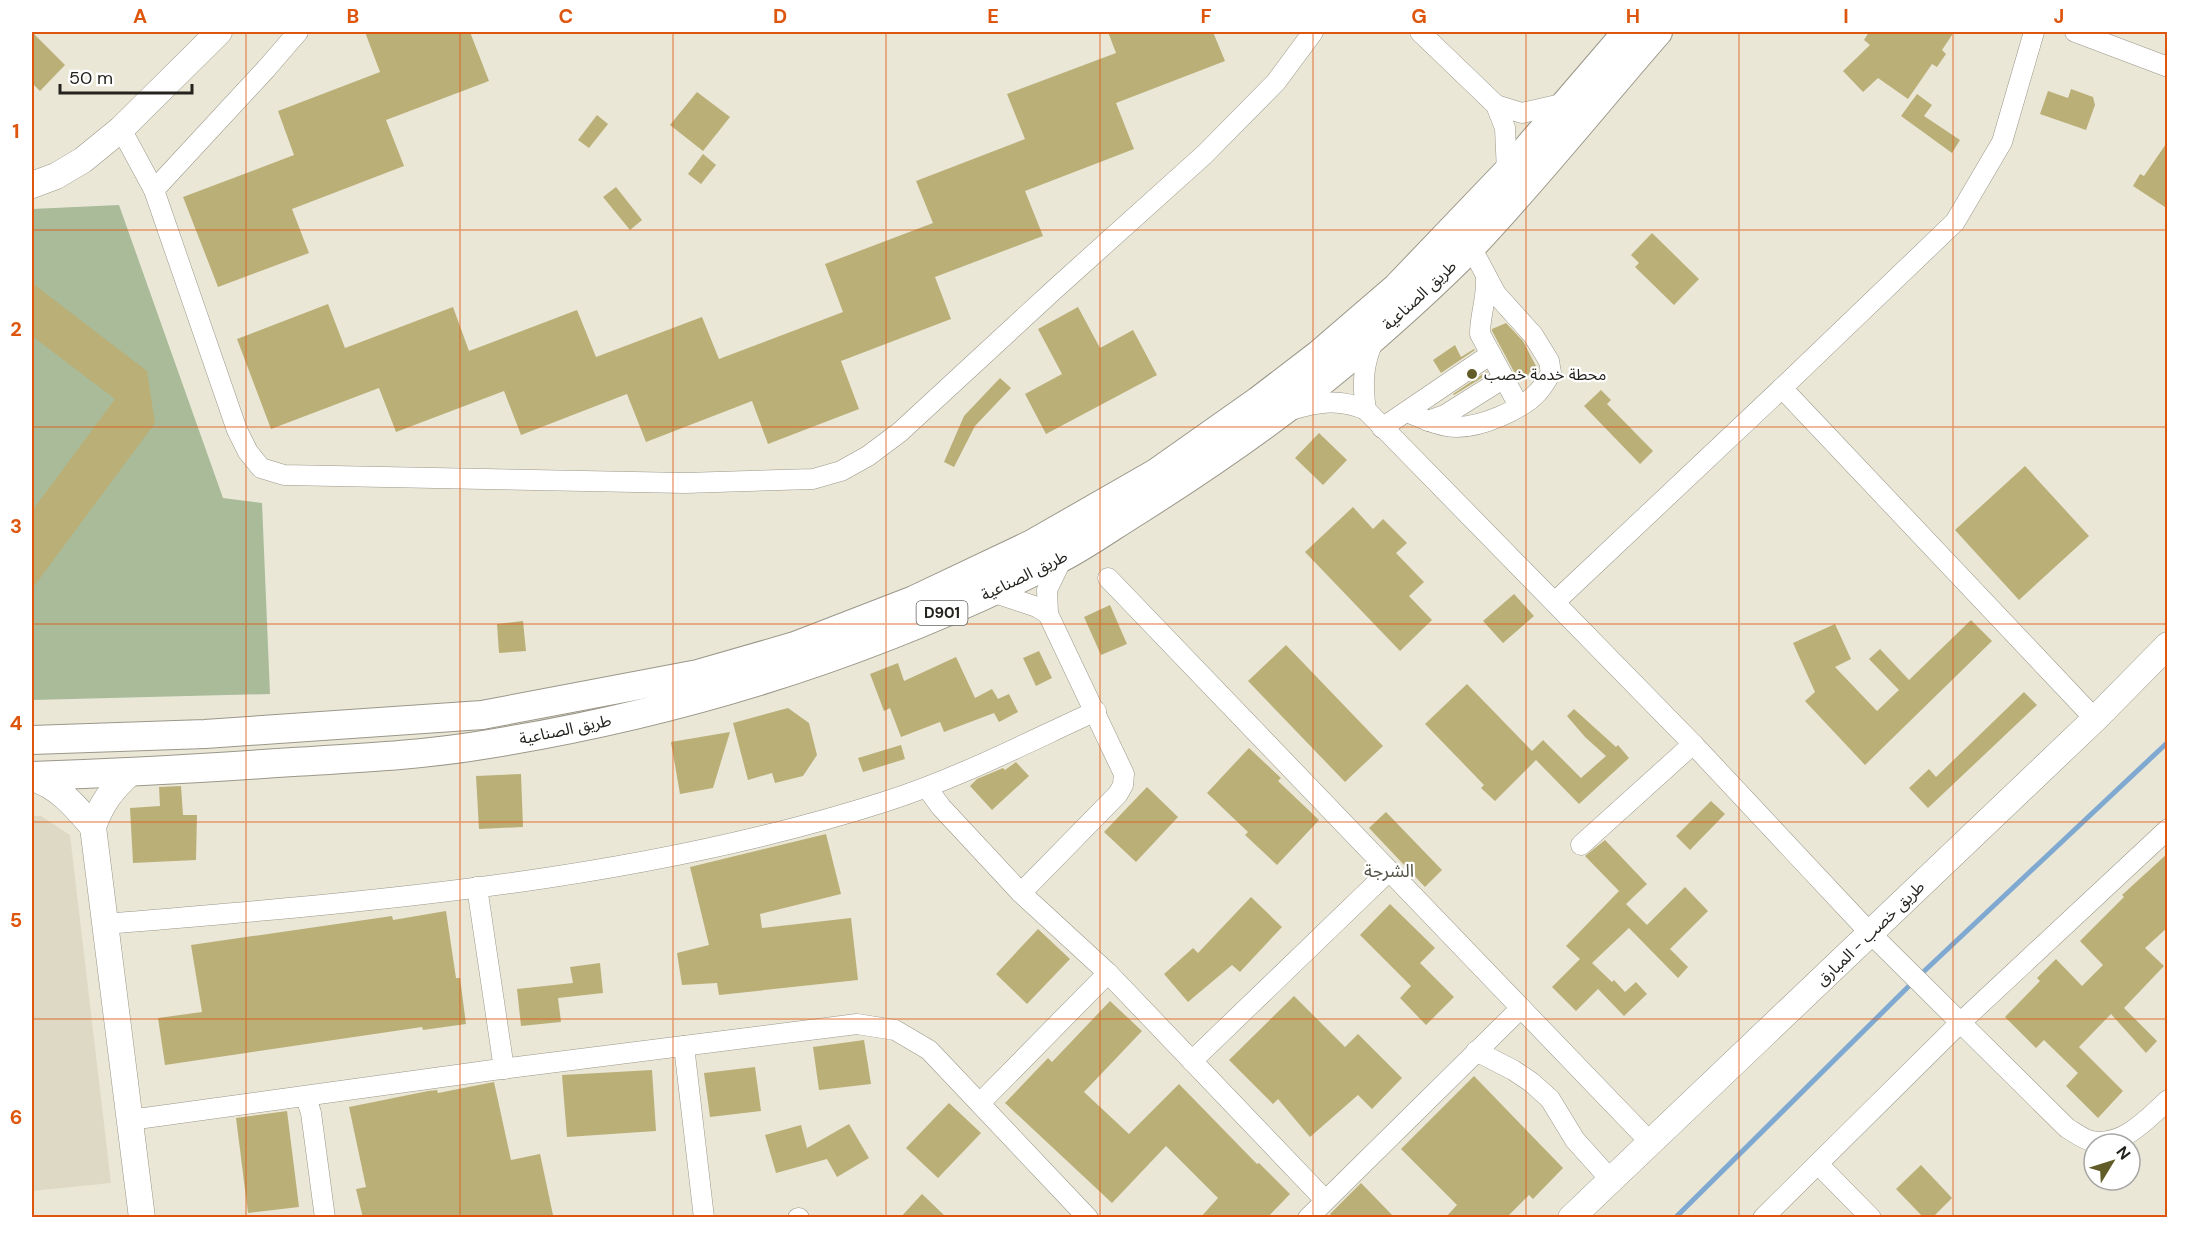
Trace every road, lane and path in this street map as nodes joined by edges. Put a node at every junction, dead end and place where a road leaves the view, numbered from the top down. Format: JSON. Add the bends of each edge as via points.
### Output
{"nodes":[{"id":1,"x":219,"y":32,"type":"edge"},
{"id":2,"x":298,"y":32,"type":"edge"},
{"id":3,"x":1313,"y":32,"type":"edge"},
{"id":4,"x":1420,"y":32,"type":"edge"},
{"id":5,"x":1627,"y":32,"type":"edge"},
{"id":6,"x":1658,"y":32,"type":"edge"},
{"id":7,"x":2034,"y":32,"type":"edge"},
{"id":8,"x":2075,"y":32,"type":"edge"},
{"id":9,"x":2168,"y":67,"type":"edge"},
{"id":10,"x":1566,"y":103,"type":"junction"},
{"id":11,"x":1496,"y":105,"type":"junction"},
{"id":12,"x":121,"y":129,"type":"junction"},
{"id":13,"x":1507,"y":172,"type":"junction"},
{"id":14,"x":32,"y":185,"type":"edge"},
{"id":15,"x":154,"y":190,"type":"junction"},
{"id":16,"x":1470,"y":247,"type":"junction"},
{"id":17,"x":1486,"y":276,"type":"junction"},
{"id":18,"x":1376,"y":335,"type":"junction"},
{"id":19,"x":1491,"y":354,"type":"junction"},
{"id":20,"x":1504,"y":378,"type":"junction"},
{"id":21,"x":1782,"y":388,"type":"junction"},
{"id":22,"x":1519,"y":406,"type":"junction"},
{"id":23,"x":1365,"y":410,"type":"junction"},
{"id":24,"x":1407,"y":412,"type":"junction"},
{"id":25,"x":1280,"y":414,"type":"junction"},
{"id":26,"x":1428,"y":421,"type":"junction"},
{"id":27,"x":1382,"y":428,"type":"junction"},
{"id":28,"x":1063,"y":557,"type":"junction"},
{"id":29,"x":1108,"y":578,"type":"dead end"},
{"id":30,"x":992,"y":592,"type":"junction"},
{"id":31,"x":1555,"y":602,"type":"junction"},
{"id":32,"x":1048,"y":614,"type":"junction"},
{"id":33,"x":2168,"y":645,"type":"edge"},
{"id":34,"x":1096,"y":711,"type":"junction"},
{"id":35,"x":2095,"y":719,"type":"junction"},
{"id":36,"x":32,"y":740,"type":"edge"},
{"id":37,"x":1693,"y":744,"type":"junction"},
{"id":38,"x":130,"y":773,"type":"junction"},
{"id":39,"x":32,"y":777,"type":"edge"},
{"id":40,"x":927,"y":788,"type":"junction"},
{"id":41,"x":93,"y":827,"type":"junction"},
{"id":42,"x":2168,"y":829,"type":"edge"},
{"id":43,"x":1581,"y":845,"type":"dead end"},
{"id":44,"x":1389,"y":870,"type":"junction"},
{"id":45,"x":477,"y":887,"type":"junction"},
{"id":46,"x":1021,"y":893,"type":"junction"},
{"id":47,"x":106,"y":924,"type":"junction"},
{"id":48,"x":1878,"y":941,"type":"junction"},
{"id":49,"x":1108,"y":973,"type":"junction"},
{"id":50,"x":1521,"y":1008,"type":"junction"},
{"id":51,"x":1960,"y":1023,"type":"junction"},
{"id":52,"x":684,"y":1046,"type":"junction"},
{"id":53,"x":1476,"y":1051,"type":"junction"},
{"id":54,"x":1192,"y":1061,"type":"junction"},
{"id":55,"x":504,"y":1069,"type":"junction"},
{"id":56,"x":306,"y":1097,"type":"junction"},
{"id":57,"x":2168,"y":1100,"type":"edge"},
{"id":58,"x":980,"y":1103,"type":"junction"},
{"id":59,"x":130,"y":1120,"type":"junction"},
{"id":60,"x":1650,"y":1142,"type":"junction"},
{"id":61,"x":1818,"y":1164,"type":"junction"},
{"id":62,"x":1610,"y":1179,"type":"junction"},
{"id":63,"x":1325,"y":1200,"type":"junction"},
{"id":64,"x":1085,"y":1216,"type":"edge"},
{"id":65,"x":142,"y":1218,"type":"edge"},
{"id":66,"x":325,"y":1218,"type":"edge"},
{"id":67,"x":704,"y":1218,"type":"edge"},
{"id":68,"x":1308,"y":1218,"type":"edge"},
{"id":69,"x":1571,"y":1218,"type":"edge"},
{"id":70,"x":1762,"y":1218,"type":"edge"},
{"id":71,"x":1871,"y":1218,"type":"edge"}],
"edges":[{"from":1,"to":12,"type":"main road"},
{"from":2,"to":15,"type":"street"},
{"from":3,"to":15,"type":"street","via":[[1276,82],[1205,154],[900,432],[841,471],[813,479],[685,483],[284,475],[261,468],[237,430]]},
{"from":4,"to":11,"type":"street"},
{"from":5,"to":10,"type":"highway","name":"طريق الصناعية","number":"D901"},
{"from":6,"to":16,"type":"highway","name":"طريق الصناعية","number":"D901"},
{"from":7,"to":21,"type":"street","via":[[2002,142],[1955,222]]},
{"from":8,"to":9,"type":"street"},
{"from":10,"to":11,"type":"street","via":[[1522,112]]},
{"from":10,"to":13,"type":"highway","name":"طريق الصناعية","number":"D901"},
{"from":11,"to":13,"type":"street","via":[[1505,128]]},
{"from":12,"to":14,"type":"main road","via":[[83,160]]},
{"from":12,"to":15,"type":"street"},
{"from":13,"to":36,"type":"highway","name":"طريق الصناعية","number":"D901","via":[[1397,287],[1248,408],[1156,473],[1032,544],[903,604],[795,645],[698,674],[482,715],[205,734]]},
{"from":16,"to":17,"type":"street"},
{"from":16,"to":18,"type":"highway","name":"طريق الصناعية","number":"D901"},
{"from":17,"to":19,"type":"street","via":[[1487,296],[1480,334]]},
{"from":17,"to":22,"type":"street","via":[[1549,361],[1551,373],[1539,391]]},
{"from":18,"to":23,"type":"street","via":[[1364,371]]},
{"from":18,"to":25,"type":"highway","name":"طريق الصناعية","number":"D901"},
{"from":19,"to":20,"type":"street"},
{"from":19,"to":24,"type":"street"},
{"from":20,"to":22,"type":"street"},
{"from":20,"to":26,"type":"street","via":[[1445,415]]},
{"from":21,"to":31,"type":"street"},
{"from":21,"to":35,"type":"street"},
{"from":22,"to":26,"type":"street","via":[[1468,426],[1455,428]]},
{"from":23,"to":25,"type":"street","via":[[1336,401]]},
{"from":23,"to":27,"type":"street"},
{"from":24,"to":26,"type":"street"},
{"from":24,"to":27,"type":"street"},
{"from":25,"to":28,"type":"highway","name":"طريق الصناعية","number":"D901","via":[[1169,491]]},
{"from":27,"to":31,"type":"street"},
{"from":28,"to":30,"type":"highway","name":"طريق الصناعية","number":"D901"},
{"from":28,"to":32,"type":"street","via":[[1047,590]]},
{"from":29,"to":44,"type":"street"},
{"from":30,"to":32,"type":"street"},
{"from":30,"to":38,"type":"highway","name":"طريق الصناعية","number":"D901","via":[[803,667],[704,698],[574,728],[485,745],[374,757]]},
{"from":31,"to":37,"type":"street"},
{"from":32,"to":34,"type":"street"},
{"from":33,"to":35,"type":"main road","name":"طريق خصب - المبارق"},
{"from":34,"to":40,"type":"street"},
{"from":34,"to":46,"type":"street","via":[[1124,774],[1123,785]]},
{"from":35,"to":48,"type":"main road","name":"طريق خصب - المبارق"},
{"from":37,"to":43,"type":"street"},
{"from":37,"to":48,"type":"street"},
{"from":38,"to":39,"type":"highway","name":"طريق الصناعية","number":"D901"},
{"from":38,"to":41,"type":"main road","via":[[104,800]]},
{"from":39,"to":41,"type":"main road","via":[[62,792]]},
{"from":40,"to":45,"type":"street","via":[[734,844]]},
{"from":40,"to":46,"type":"street"},
{"from":41,"to":47,"type":"main road"},
{"from":42,"to":51,"type":"street"},
{"from":44,"to":50,"type":"street"},
{"from":44,"to":54,"type":"street"},
{"from":45,"to":47,"type":"street"},
{"from":45,"to":55,"type":"street"},
{"from":46,"to":49,"type":"street"},
{"from":47,"to":59,"type":"main road"},
{"from":48,"to":51,"type":"street"},
{"from":48,"to":60,"type":"main road","name":"طريق خصب - المبارق"},
{"from":49,"to":54,"type":"street"},
{"from":49,"to":58,"type":"street"},
{"from":50,"to":53,"type":"street"},
{"from":50,"to":60,"type":"street"},
{"from":51,"to":57,"type":"street","via":[[2067,1128],[2090,1141],[2113,1142],[2141,1125]]},
{"from":51,"to":61,"type":"street"},
{"from":52,"to":55,"type":"street"},
{"from":52,"to":58,"type":"street","via":[[857,1024],[896,1030],[929,1050]]},
{"from":52,"to":67,"type":"street"},
{"from":53,"to":62,"type":"street","via":[[1513,1070],[1550,1099],[1575,1140]]},
{"from":53,"to":63,"type":"street"},
{"from":54,"to":63,"type":"street"},
{"from":55,"to":56,"type":"street"},
{"from":56,"to":59,"type":"street"},
{"from":56,"to":66,"type":"street"},
{"from":58,"to":64,"type":"street"},
{"from":59,"to":65,"type":"main road"},
{"from":60,"to":62,"type":"main road","name":"طريق خصب - المبارق"},
{"from":61,"to":70,"type":"street"},
{"from":61,"to":71,"type":"street"},
{"from":62,"to":69,"type":"main road","name":"طريق خصب - المبارق"},
{"from":63,"to":68,"type":"street"}]}
